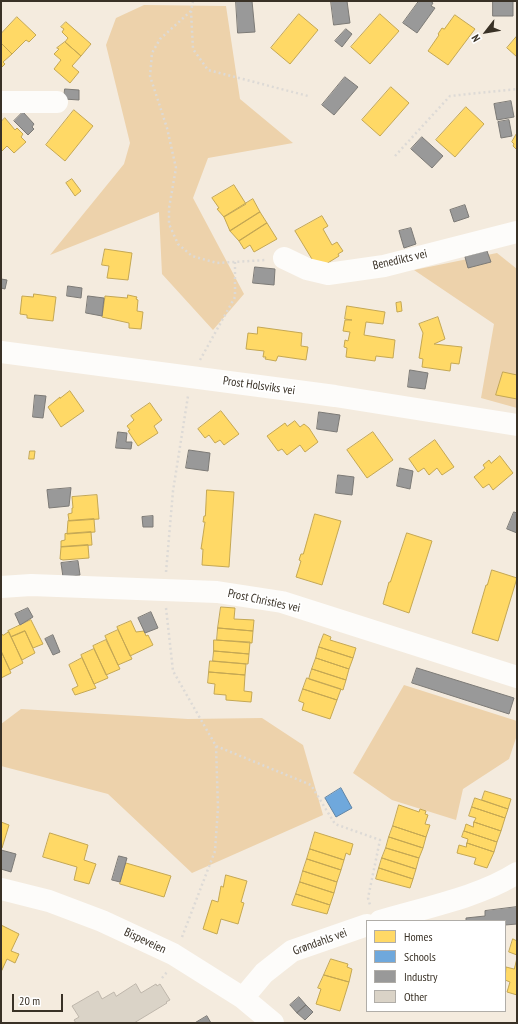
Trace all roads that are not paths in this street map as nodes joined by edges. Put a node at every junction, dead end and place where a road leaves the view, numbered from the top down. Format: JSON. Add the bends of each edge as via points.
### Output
{"nodes":[{"id":1,"x":1,"y":102,"type":"edge"},
{"id":2,"x":57,"y":102,"type":"dead end"},
{"id":3,"x":517,"y":232,"type":"edge"},
{"id":4,"x":284,"y":258,"type":"road end"},
{"id":5,"x":1,"y":352,"type":"edge"},
{"id":6,"x":517,"y":425,"type":"edge"},
{"id":7,"x":1,"y":587,"type":"edge"},
{"id":8,"x":517,"y":677,"type":"edge"},
{"id":9,"x":517,"y":873,"type":"edge"},
{"id":10,"x":1,"y":889,"type":"edge"},
{"id":11,"x":373,"y":918,"type":"edge"},
{"id":12,"x":366,"y":921,"type":"edge"},
{"id":13,"x":243,"y":998,"type":"junction"},
{"id":14,"x":273,"y":1023,"type":"edge"}],
"edges":[{"from":1,"to":2,"type":"street"},
{"from":3,"to":4,"type":"street","name":"Benedikts vei","via":[[384,266],[328,274],[307,269]]},
{"from":5,"to":6,"type":"street","name":"Prost Holsviks vei","via":[[335,396]]},
{"from":7,"to":8,"type":"street","name":"Prost Christies vei","via":[[31,585],[217,592],[282,602]]},
{"from":9,"to":11,"type":"street","name":"Grøndahls vei","via":[[505,881],[460,898]]},
{"from":10,"to":13,"type":"street","name":"Bispeveien","via":[[49,901],[102,921],[173,954]]},
{"from":12,"to":13,"type":"street","name":"Grøndahls vei","via":[[292,951],[264,973]]},
{"from":13,"to":14,"type":"street","name":"Bispeveien"}]}
